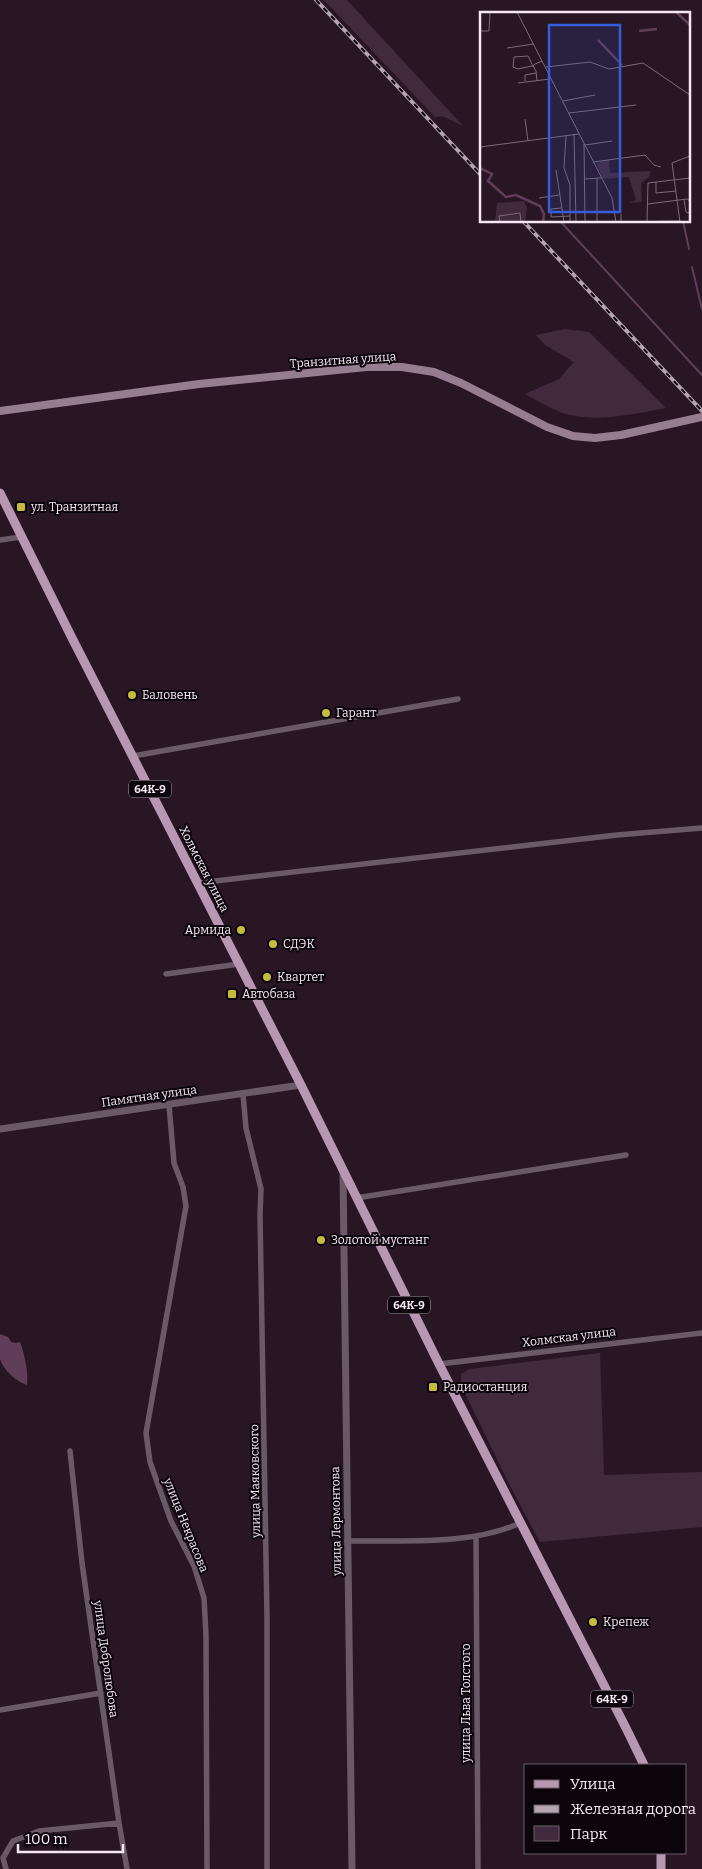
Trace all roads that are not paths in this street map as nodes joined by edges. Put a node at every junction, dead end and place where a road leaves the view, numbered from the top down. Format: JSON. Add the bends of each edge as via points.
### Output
{"nodes":[{"id":1,"x":0,"y":411,"type":"edge"},
{"id":2,"x":702,"y":417,"type":"edge"},
{"id":3,"x":0,"y":493,"type":"edge"},
{"id":4,"x":21,"y":537,"type":"junction"},
{"id":5,"x":0,"y":540,"type":"edge"},
{"id":6,"x":458,"y":699,"type":"dead end"},
{"id":7,"x":133,"y":756,"type":"junction"},
{"id":8,"x":702,"y":828,"type":"edge"},
{"id":9,"x":198,"y":883,"type":"junction"},
{"id":10,"x":239,"y":964,"type":"junction"},
{"id":11,"x":166,"y":974,"type":"dead end"},
{"id":12,"x":301,"y":1085,"type":"junction"},
{"id":13,"x":243,"y":1094,"type":"junction"},
{"id":14,"x":169,"y":1105,"type":"junction"},
{"id":15,"x":0,"y":1128,"type":"edge"},
{"id":16,"x":626,"y":1155,"type":"dead end"},
{"id":17,"x":343,"y":1172,"type":"junction"},
{"id":18,"x":356,"y":1198,"type":"junction"},
{"id":19,"x":702,"y":1333,"type":"edge"},
{"id":20,"x":438,"y":1364,"type":"junction"},
{"id":21,"x":70,"y":1451,"type":"dead end"},
{"id":22,"x":520,"y":1523,"type":"junction"},
{"id":23,"x":476,"y":1536,"type":"junction"},
{"id":24,"x":347,"y":1541,"type":"junction"},
{"id":25,"x":101,"y":1693,"type":"junction"},
{"id":26,"x":0,"y":1710,"type":"edge"},
{"id":27,"x":644,"y":1764,"type":"edge"},
{"id":28,"x":119,"y":1823,"type":"junction"},
{"id":29,"x":661,"y":1854,"type":"edge"},
{"id":30,"x":6,"y":1869,"type":"edge"},
{"id":31,"x":127,"y":1869,"type":"edge"},
{"id":32,"x":207,"y":1869,"type":"edge"},
{"id":33,"x":267,"y":1869,"type":"edge"},
{"id":34,"x":352,"y":1869,"type":"edge"},
{"id":35,"x":478,"y":1869,"type":"edge"},
{"id":36,"x":661,"y":1869,"type":"edge"}],
"edges":[{"from":1,"to":2,"type":"main road","name":"Транзитная улица","via":[[198,384],[366,367],[402,367],[434,372],[547,427],[573,436],[621,435]]},
{"from":3,"to":4,"type":"main road","name":"Холмская улица","number":"64К-9"},
{"from":4,"to":5,"type":"street"},
{"from":4,"to":7,"type":"main road","name":"Холмская улица","number":"64К-9"},
{"from":6,"to":7,"type":"street"},
{"from":7,"to":9,"type":"main road","name":"Холмская улица","number":"64К-9"},
{"from":8,"to":9,"type":"street"},
{"from":9,"to":10,"type":"main road","name":"Холмская улица","number":"64К-9"},
{"from":10,"to":11,"type":"street"},
{"from":10,"to":12,"type":"main road","name":"Холмская улица","number":"64К-9"},
{"from":12,"to":13,"type":"street","name":"Памятная улица"},
{"from":12,"to":17,"type":"main road","name":"Холмская улица","number":"64К-9"},
{"from":13,"to":14,"type":"street","name":"Памятная улица"},
{"from":13,"to":33,"type":"street","name":"улица Маяковского","via":[[246,1128],[261,1189]]},
{"from":14,"to":15,"type":"street","name":"Памятная улица"},
{"from":14,"to":32,"type":"street","name":"улица Некрасова","via":[[174,1162],[186,1206],[146,1433],[150,1462],[171,1521],[194,1566],[204,1598]]},
{"from":16,"to":18,"type":"street"},
{"from":17,"to":18,"type":"main road","name":"Холмская улица","number":"64К-9"},
{"from":17,"to":24,"type":"street","name":"улица Лермонтова"},
{"from":18,"to":20,"type":"main road","name":"Холмская улица","number":"64К-9"},
{"from":19,"to":20,"type":"street","name":"Холмская улица"},
{"from":20,"to":22,"type":"main road","name":"Холмская улица","number":"64К-9"},
{"from":21,"to":25,"type":"street","name":"улица Добролюбова"},
{"from":22,"to":23,"type":"street"},
{"from":22,"to":27,"type":"main road","name":"Холмская улица","number":"64К-9"},
{"from":23,"to":24,"type":"street"},
{"from":23,"to":35,"type":"street","name":"улица Льва Толстого"},
{"from":24,"to":34,"type":"street","name":"улица Лермонтова"},
{"from":25,"to":26,"type":"street"},
{"from":25,"to":28,"type":"street","name":"улица Добролюбова"},
{"from":28,"to":30,"type":"street","via":[[39,1831],[13,1841],[3,1858]]},
{"from":28,"to":31,"type":"street","name":"улица Добролюбова"},
{"from":29,"to":36,"type":"main road"}]}
